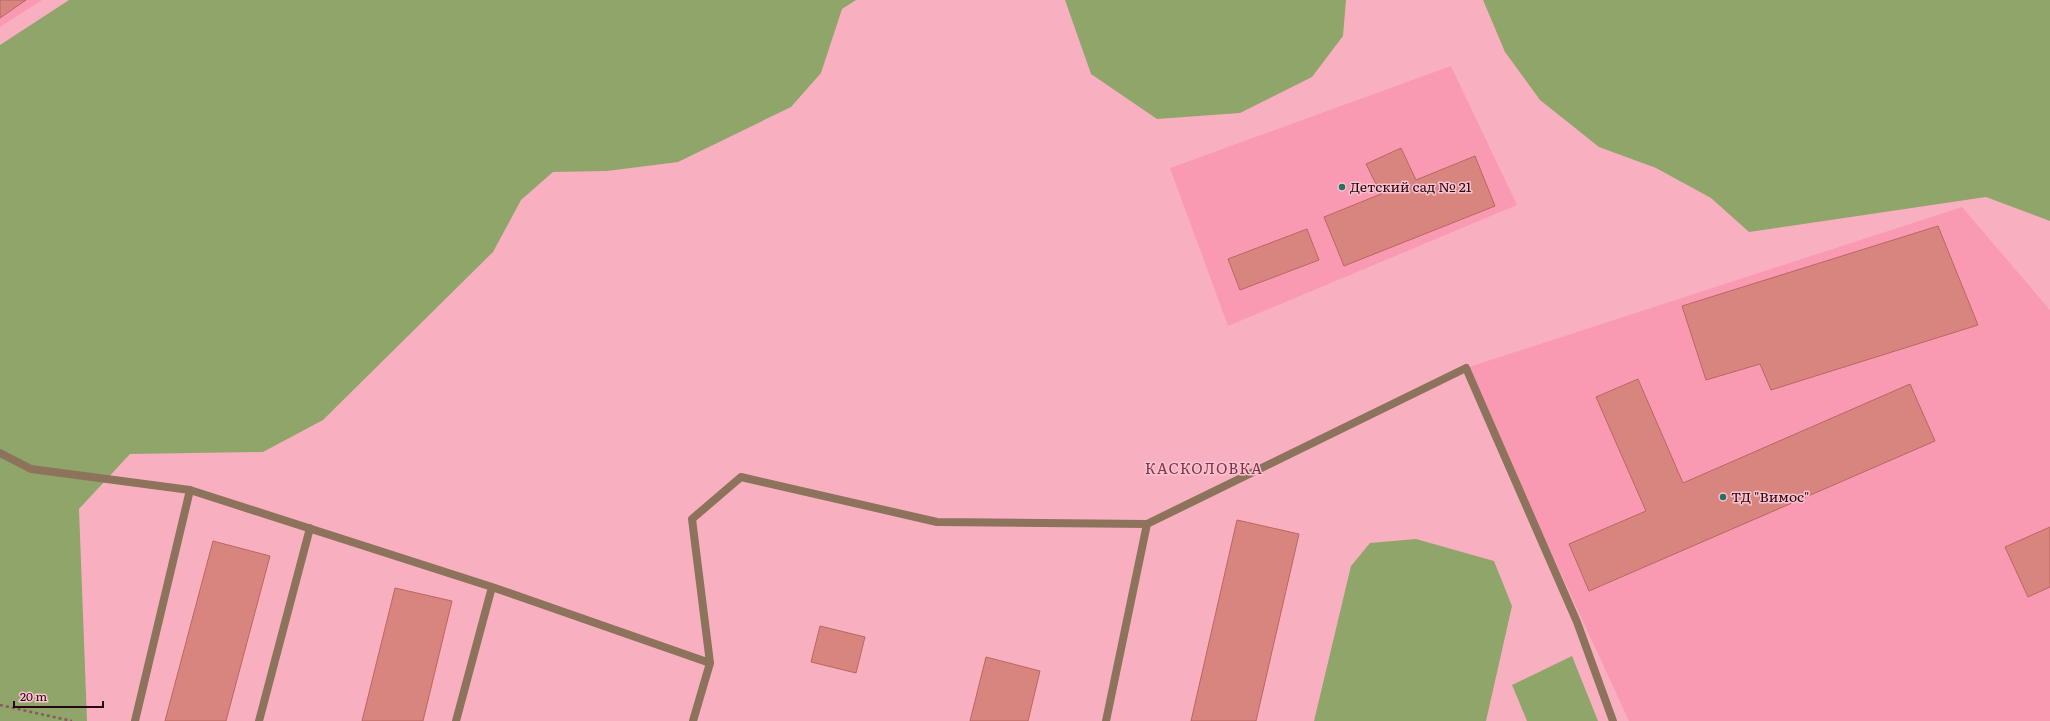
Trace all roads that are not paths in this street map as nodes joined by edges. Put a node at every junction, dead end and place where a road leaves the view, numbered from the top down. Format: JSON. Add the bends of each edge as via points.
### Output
{"nodes":[{"id":1,"x":0,"y":453,"type":"edge"},
{"id":2,"x":190,"y":490,"type":"junction"},
{"id":3,"x":1147,"y":524,"type":"junction"},
{"id":4,"x":310,"y":528,"type":"junction"},
{"id":5,"x":492,"y":587,"type":"junction"},
{"id":6,"x":710,"y":663,"type":"junction"},
{"id":7,"x":135,"y":721,"type":"edge"},
{"id":8,"x":259,"y":721,"type":"edge"},
{"id":9,"x":456,"y":721,"type":"edge"},
{"id":10,"x":693,"y":721,"type":"edge"},
{"id":11,"x":1106,"y":721,"type":"edge"},
{"id":12,"x":1613,"y":721,"type":"edge"}],
"edges":[{"from":1,"to":2,"type":"lane","via":[[31,469]]},
{"from":2,"to":4,"type":"lane"},
{"from":2,"to":7,"type":"lane"},
{"from":3,"to":6,"type":"lane","via":[[937,522],[741,477],[692,519]]},
{"from":3,"to":11,"type":"lane"},
{"from":3,"to":12,"type":"lane","via":[[1466,368],[1577,622]]},
{"from":4,"to":5,"type":"lane"},
{"from":4,"to":8,"type":"lane"},
{"from":5,"to":6,"type":"lane"},
{"from":5,"to":9,"type":"lane"},
{"from":6,"to":10,"type":"lane"}]}
